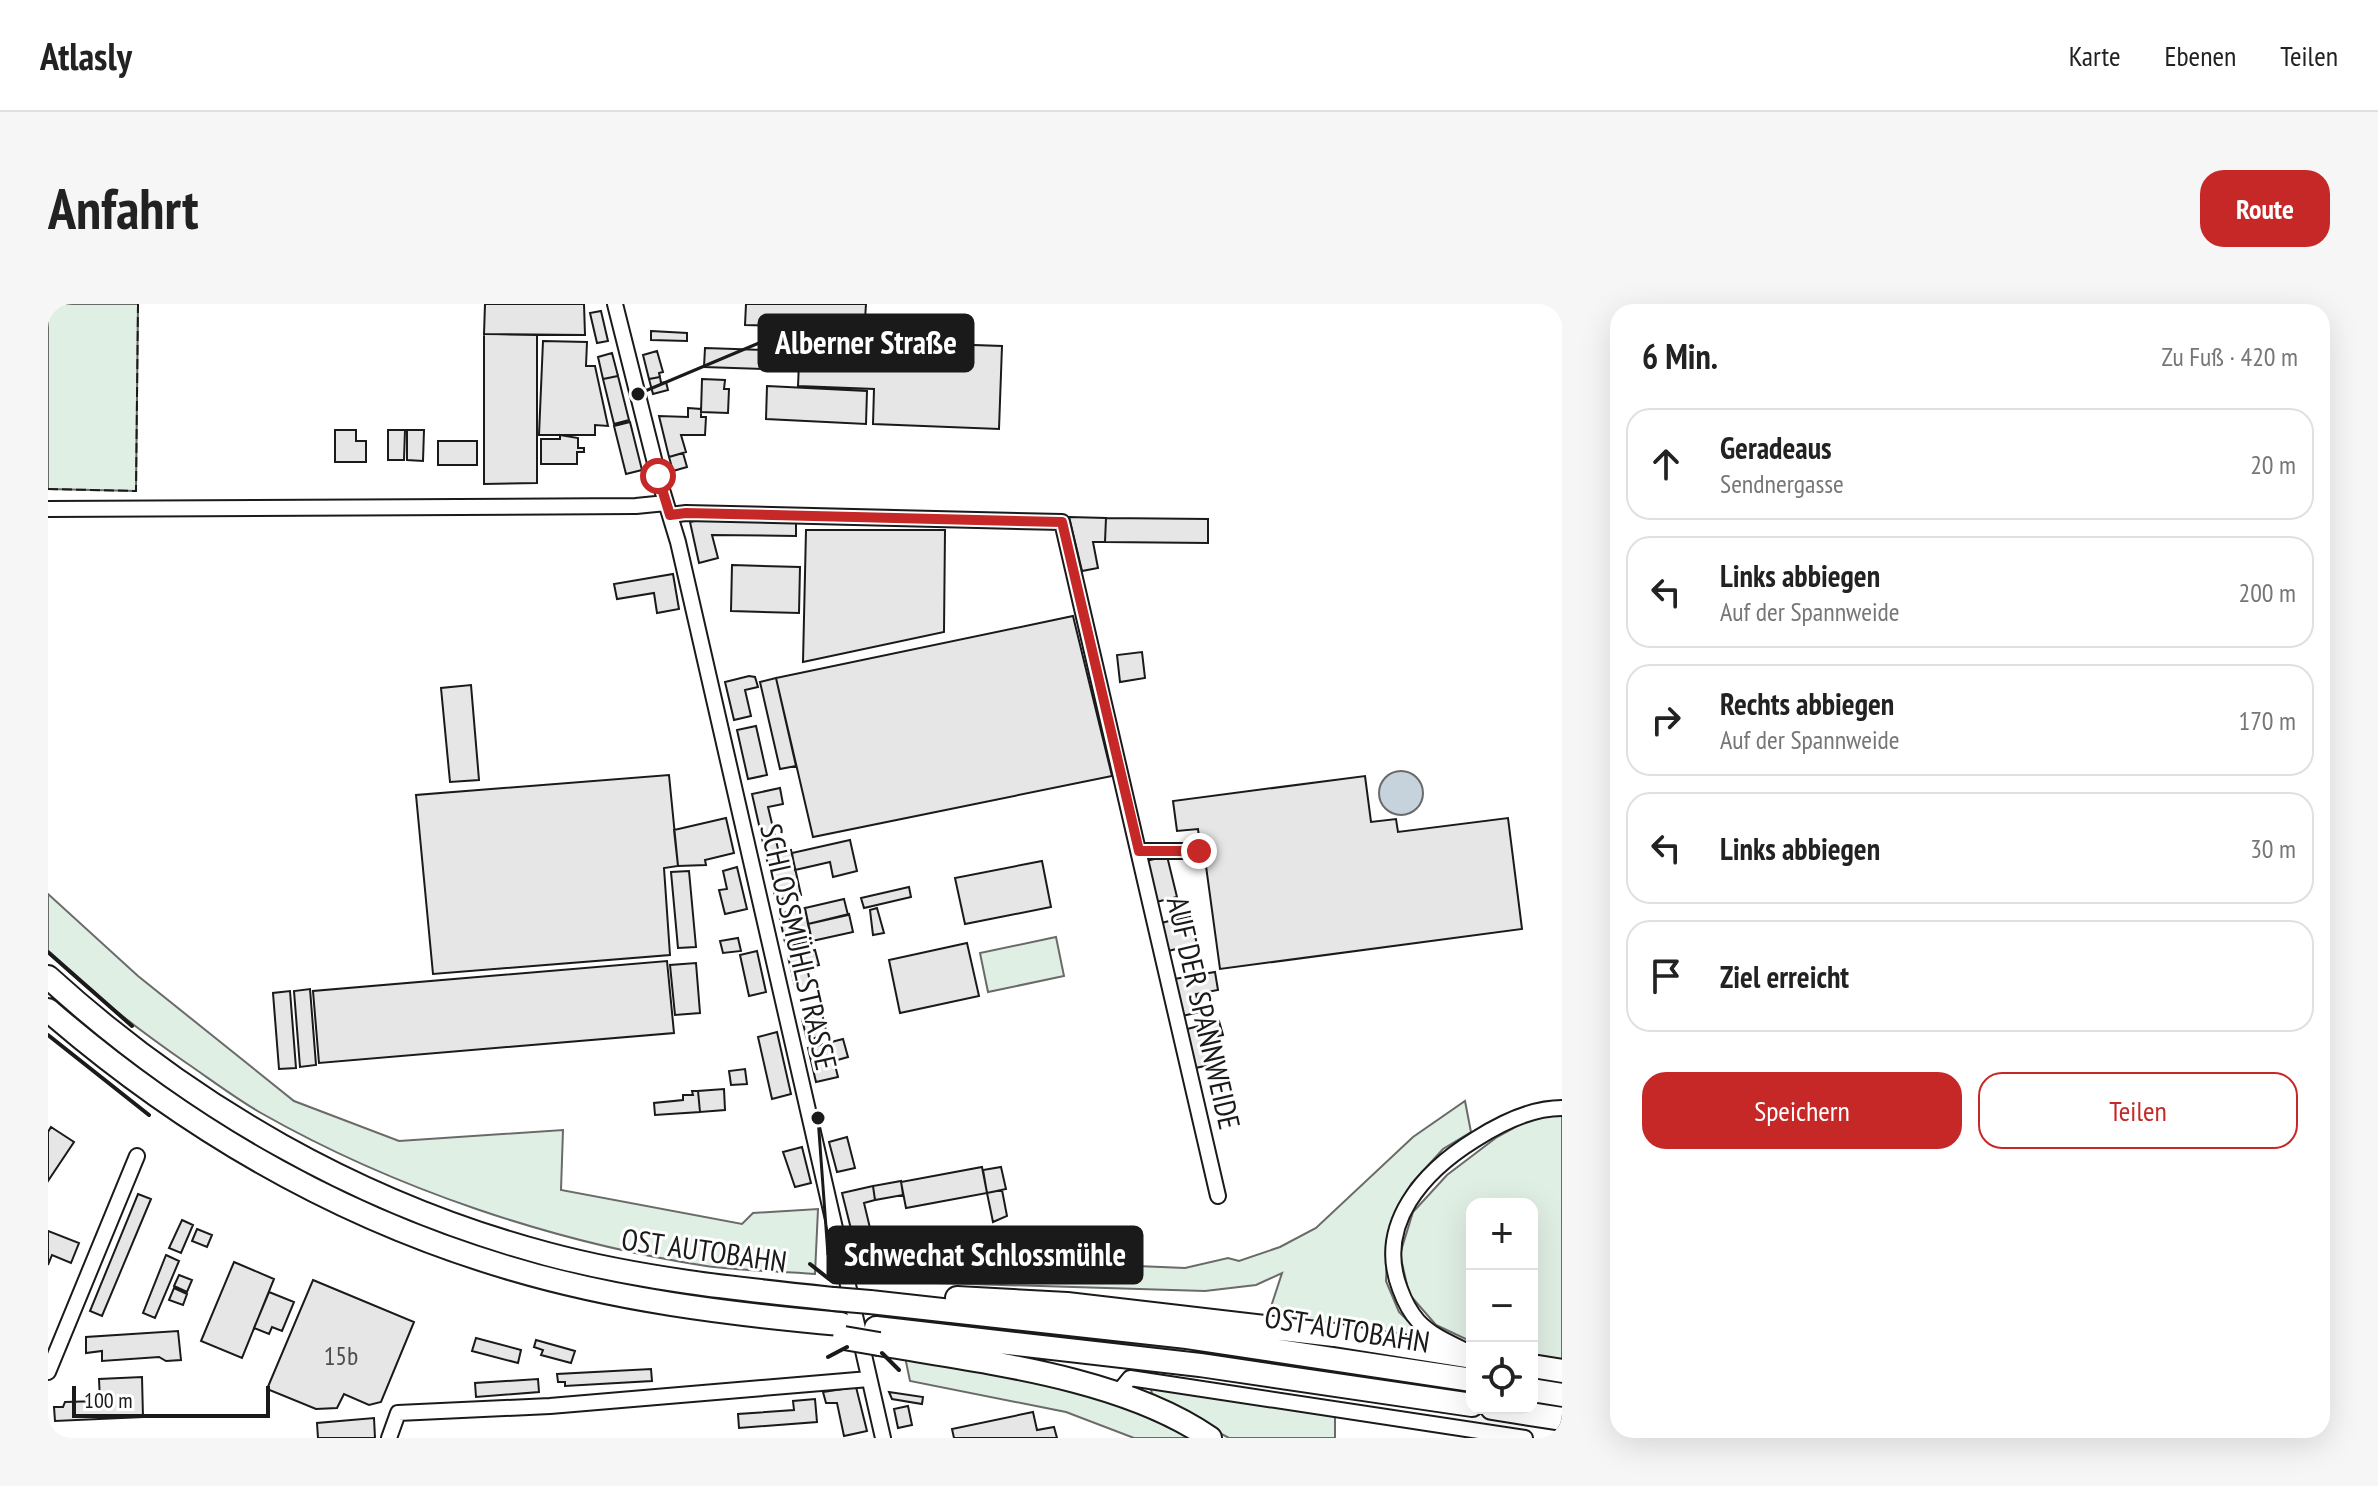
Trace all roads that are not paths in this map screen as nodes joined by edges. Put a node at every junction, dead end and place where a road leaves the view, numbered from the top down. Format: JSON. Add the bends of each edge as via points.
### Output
{"nodes":[{"id":1,"x":615,"y":304,"type":"edge"},
{"id":2,"x":48,"y":509,"type":"edge"},
{"id":3,"x":668,"y":509,"type":"junction"},
{"id":4,"x":1139,"y":851,"type":"junction"},
{"id":5,"x":1199,"y":851,"type":"dead end"},
{"id":6,"x":48,"y":977,"type":"edge"},
{"id":7,"x":48,"y":1010,"type":"edge"},
{"id":8,"x":1562,"y":1108,"type":"edge"},
{"id":9,"x":137,"y":1156,"type":"dead end"},
{"id":10,"x":1218,"y":1196,"type":"dead end"},
{"id":11,"x":870,"y":1302,"type":"junction"},
{"id":12,"x":878,"y":1336,"type":"junction"},
{"id":13,"x":1466,"y":1352,"type":"edge"},
{"id":14,"x":1466,"y":1354,"type":"edge"},
{"id":15,"x":1538,"y":1367,"type":"edge"},
{"id":16,"x":1562,"y":1371,"type":"edge"},
{"id":17,"x":48,"y":1372,"type":"edge"},
{"id":18,"x":869,"y":1379,"type":"junction"},
{"id":19,"x":1466,"y":1379,"type":"edge"},
{"id":20,"x":1538,"y":1391,"type":"edge"},
{"id":21,"x":1116,"y":1395,"type":"junction"},
{"id":22,"x":1562,"y":1395,"type":"edge"},
{"id":23,"x":1466,"y":1404,"type":"edge"},
{"id":24,"x":1530,"y":1414,"type":"edge"},
{"id":25,"x":1562,"y":1419,"type":"edge"},
{"id":26,"x":389,"y":1438,"type":"edge"},
{"id":27,"x":883,"y":1438,"type":"edge"},
{"id":28,"x":1210,"y":1438,"type":"edge"},
{"id":29,"x":1525,"y":1438,"type":"edge"}],
"edges":[{"from":1,"to":3,"type":"street","name":"SCHLOSSMÜHLSTRASSE"},
{"from":2,"to":3,"type":"street"},
{"from":3,"to":4,"type":"street","name":"AUF DER SPANNWEIDE","via":[[1062,522]]},
{"from":3,"to":18,"type":"street","name":"SCHLOSSMÜHLSTRASSE"},
{"from":4,"to":5,"type":"street"},
{"from":4,"to":10,"type":"street","name":"AUF DER SPANNWEIDE"},
{"from":6,"to":11,"type":"highway","name":"OST AUTOBAHN","bridge":true,"via":[[125,1043],[230,1117],[316,1165],[406,1206],[495,1238],[603,1267]]},
{"from":7,"to":12,"type":"highway","name":"OST AUTOBAHN","via":[[99,1054],[218,1137],[313,1190],[434,1243],[549,1279],[667,1304]]},
{"from":8,"to":13,"type":"street","via":[[1522,1116],[1456,1152],[1428,1176],[1398,1224],[1392,1247],[1404,1299],[1417,1320]]},
{"from":9,"to":17,"type":"street"},
{"from":11,"to":14,"type":"highway","via":[[917,1295],[1067,1304]]},
{"from":11,"to":19,"type":"highway","name":"OST AUTOBAHN","via":[[1187,1337]]},
{"from":12,"to":21,"type":"highway"},
{"from":12,"to":23,"type":"highway","name":"OST AUTOBAHN","via":[[1200,1365]]},
{"from":15,"to":16,"type":"highway"},
{"from":18,"to":26,"type":"street","via":[[398,1413]]},
{"from":18,"to":27,"type":"street","name":"SCHLOSSMÜHLSTRASSE"},
{"from":20,"to":22,"type":"highway"},
{"from":21,"to":28,"type":"highway","via":[[1164,1411]]},
{"from":21,"to":29,"type":"street","via":[[1130,1378]]},
{"from":24,"to":25,"type":"highway"}]}
